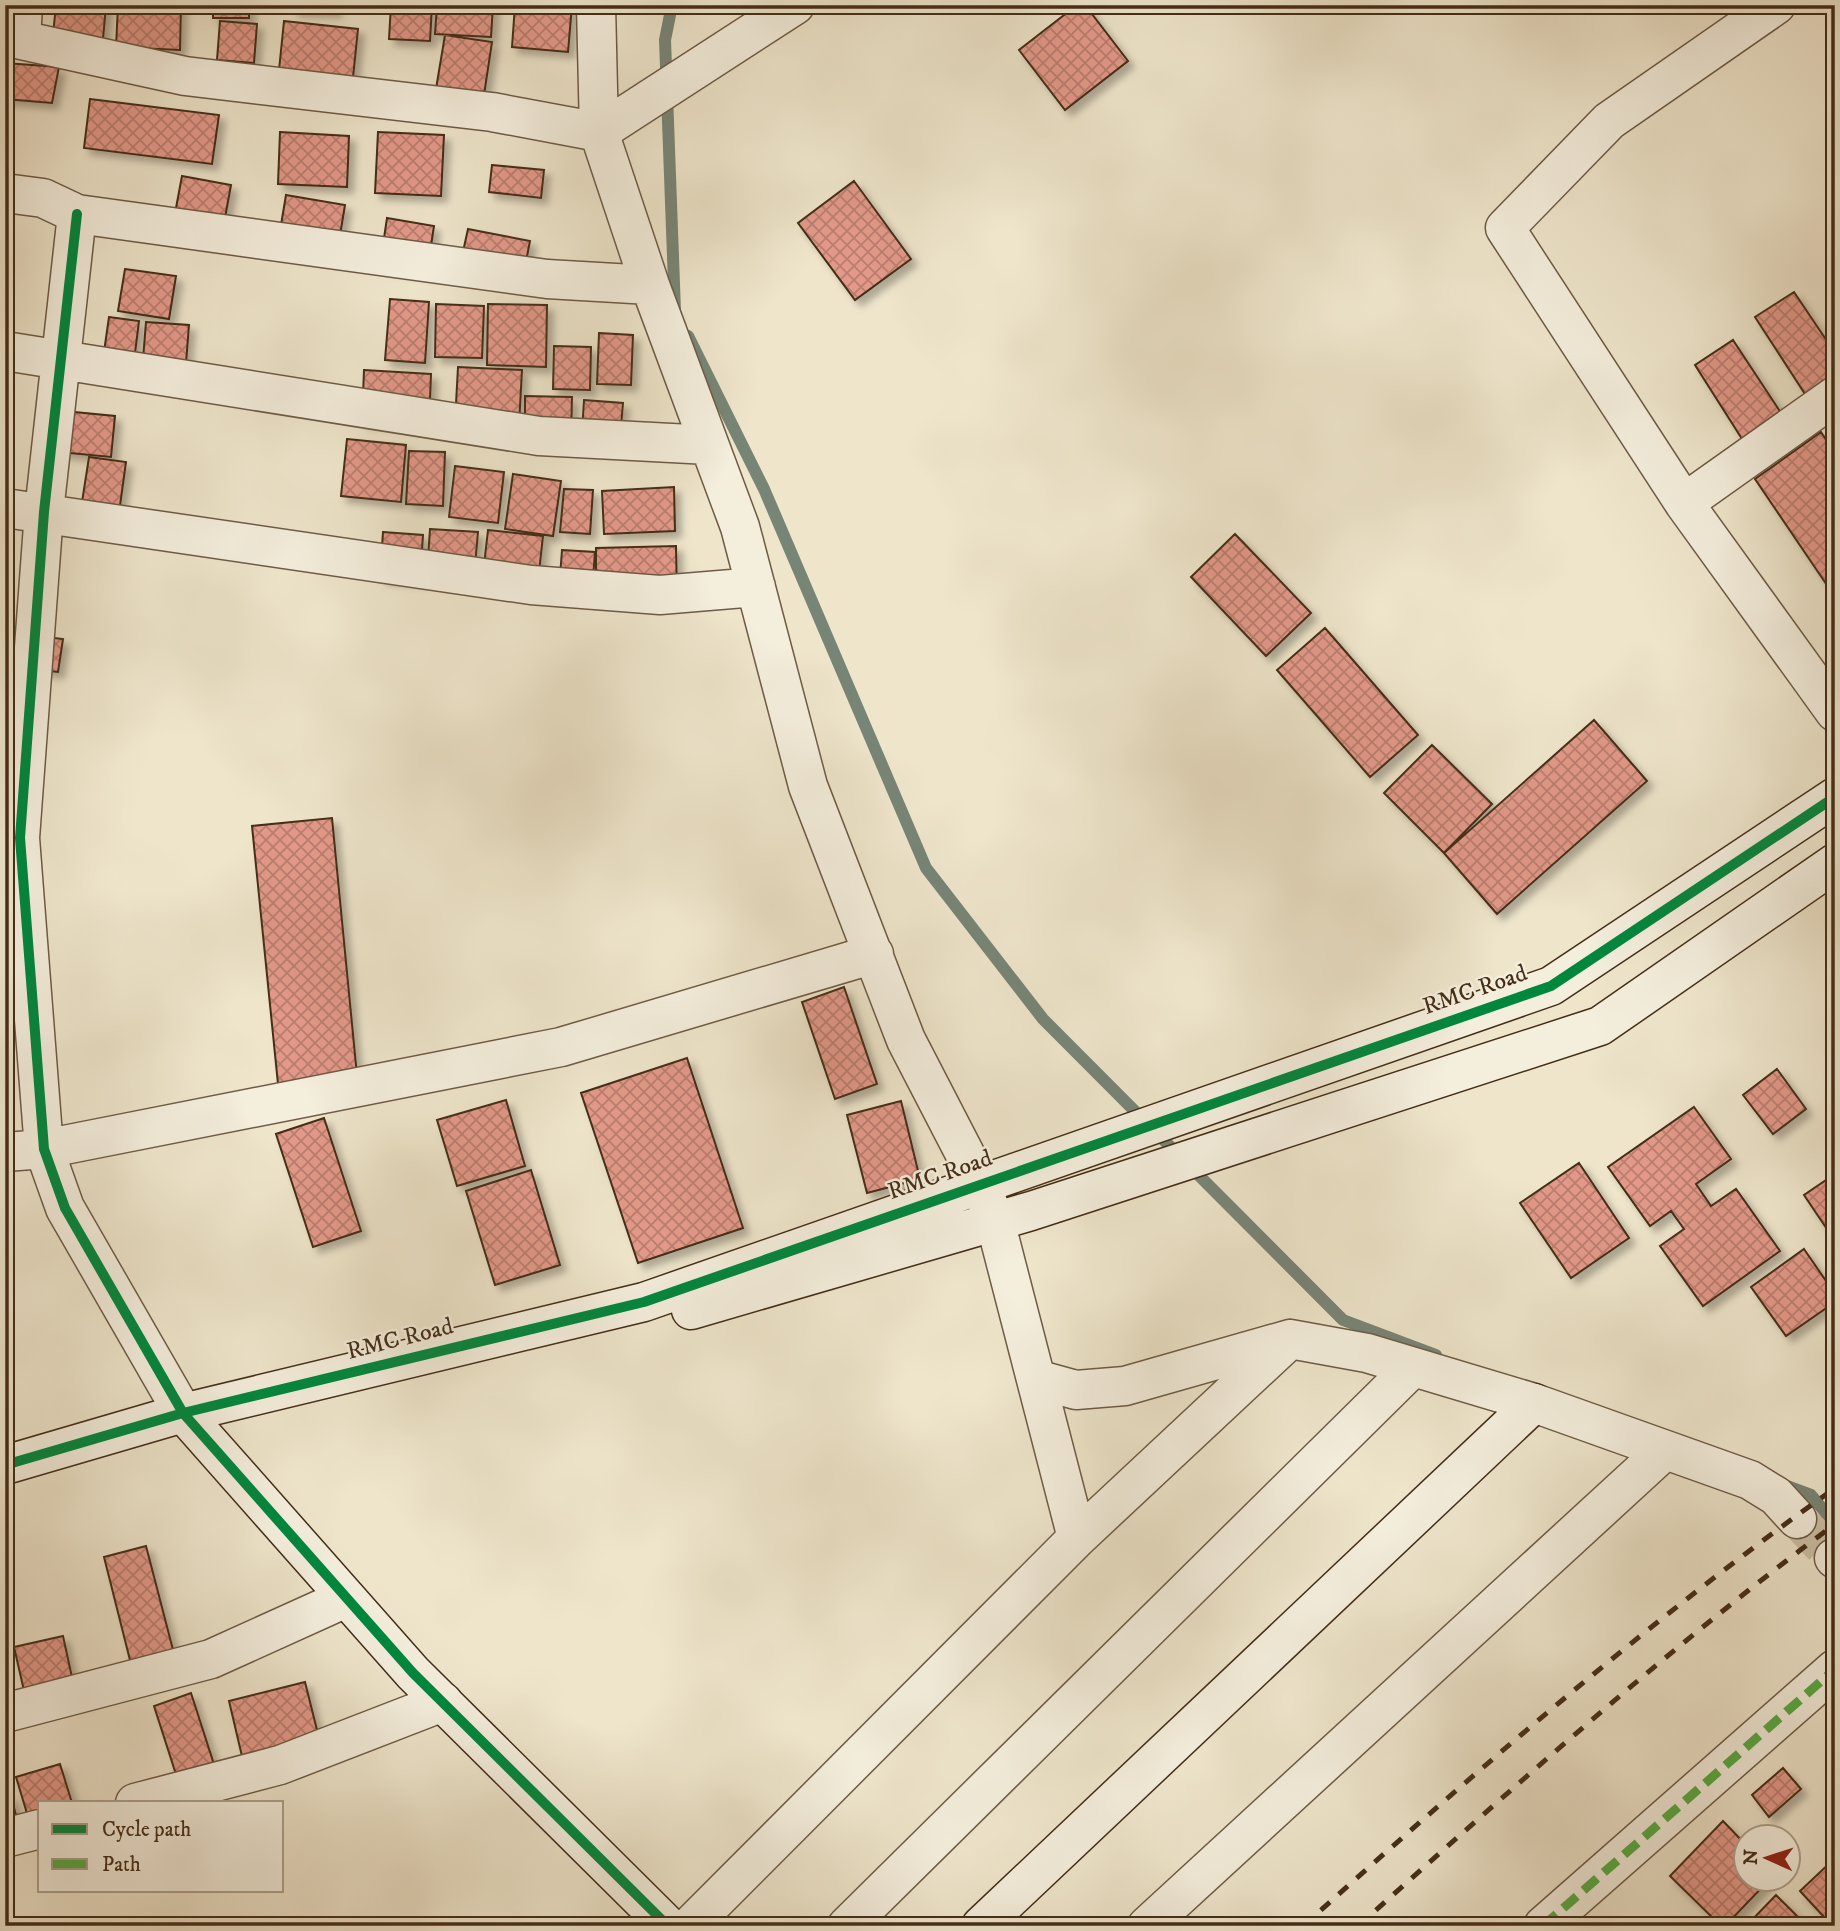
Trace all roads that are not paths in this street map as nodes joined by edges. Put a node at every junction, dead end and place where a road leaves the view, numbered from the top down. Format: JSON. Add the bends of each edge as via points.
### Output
{"nodes":[{"id":1,"x":23,"y":5,"type":"edge"},
{"id":2,"x":596,"y":5,"type":"edge"},
{"id":3,"x":795,"y":5,"type":"edge"},
{"id":4,"x":1776,"y":5,"type":"edge"},
{"id":5,"x":598,"y":132,"type":"junction"},
{"id":6,"x":5,"y":192,"type":"edge"},
{"id":7,"x":76,"y":214,"type":"junction"},
{"id":8,"x":650,"y":285,"type":"junction"},
{"id":9,"x":5,"y":351,"type":"edge"},
{"id":10,"x":58,"y":359,"type":"junction"},
{"id":11,"x":1835,"y":396,"type":"edge"},
{"id":12,"x":709,"y":445,"type":"junction"},
{"id":13,"x":1684,"y":503,"type":"junction"},
{"id":14,"x":5,"y":508,"type":"edge"},
{"id":15,"x":44,"y":512,"type":"junction"},
{"id":16,"x":756,"y":587,"type":"junction"},
{"id":17,"x":1835,"y":712,"type":"edge"},
{"id":18,"x":1835,"y":797,"type":"edge"},
{"id":19,"x":1835,"y":863,"type":"edge"},
{"id":20,"x":874,"y":954,"type":"junction"},
{"id":21,"x":44,"y":1149,"type":"junction"},
{"id":22,"x":5,"y":1153,"type":"edge"},
{"id":23,"x":980,"y":1182,"type":"junction"},
{"id":24,"x":995,"y":1222,"type":"junction"},
{"id":25,"x":1290,"y":1339,"type":"junction"},
{"id":26,"x":1413,"y":1367,"type":"junction"},
{"id":27,"x":1036,"y":1379,"type":"junction"},
{"id":28,"x":1534,"y":1403,"type":"junction"},
{"id":29,"x":192,"y":1423,"type":"junction"},
{"id":30,"x":1663,"y":1451,"type":"junction"},
{"id":31,"x":5,"y":1465,"type":"edge"},
{"id":32,"x":5,"y":1490,"type":"edge"},
{"id":33,"x":1797,"y":1519,"type":"tunnel mouth"},
{"id":34,"x":1077,"y":1538,"type":"junction"},
{"id":35,"x":346,"y":1598,"type":"junction"},
{"id":36,"x":1835,"y":1669,"type":"edge"},
{"id":37,"x":443,"y":1702,"type":"junction"},
{"id":38,"x":5,"y":1713,"type":"edge"},
{"id":39,"x":143,"y":1801,"type":"edge"},
{"id":40,"x":38,"y":1830,"type":"edge"},
{"id":41,"x":5,"y":1838,"type":"edge"},
{"id":42,"x":668,"y":1926,"type":"edge"},
{"id":43,"x":690,"y":1926,"type":"edge"},
{"id":44,"x":847,"y":1926,"type":"edge"},
{"id":45,"x":981,"y":1926,"type":"edge"},
{"id":46,"x":1147,"y":1926,"type":"edge"},
{"id":47,"x":1543,"y":1926,"type":"edge"}],
"edges":[{"from":1,"to":5,"type":"street","via":[[21,40],[186,76],[492,113]]},
{"from":2,"to":5,"type":"street"},
{"from":3,"to":5,"type":"street"},
{"from":4,"to":13,"type":"street","via":[[1609,121],[1505,228]]},
{"from":5,"to":8,"type":"street"},
{"from":6,"to":7,"type":"street","via":[[43,198]]},
{"from":7,"to":8,"type":"street","via":[[547,279]]},
{"from":7,"to":10,"type":"street"},
{"from":8,"to":12,"type":"street"},
{"from":9,"to":10,"type":"street"},
{"from":10,"to":12,"type":"street","via":[[539,436]]},
{"from":10,"to":15,"type":"street"},
{"from":11,"to":13,"type":"street"},
{"from":12,"to":16,"type":"street","via":[[740,527]]},
{"from":13,"to":17,"type":"street"},
{"from":14,"to":15,"type":"street"},
{"from":15,"to":16,"type":"street","via":[[531,585],[660,595]]},
{"from":15,"to":21,"type":"street","via":[[20,838]]},
{"from":16,"to":20,"type":"street","via":[[808,786]]},
{"from":18,"to":23,"type":"street","name":"RMC Road","via":[[1551,986]]},
{"from":19,"to":24,"type":"street","name":"RMC Road","via":[[1600,1026]]},
{"from":20,"to":21,"type":"street","via":[[561,1047]]},
{"from":20,"to":23,"type":"street","via":[[906,1040]]},
{"from":21,"to":22,"type":"street"},
{"from":21,"to":29,"type":"street","via":[[65,1208]]},
{"from":23,"to":24,"type":"street"},
{"from":23,"to":29,"type":"street","name":"RMC Road","via":[[643,1301]]},
{"from":24,"to":27,"type":"street"},
{"from":24,"to":29,"type":"street","name":"RMC Road","via":[[650,1322]]},
{"from":25,"to":26,"type":"street"},
{"from":25,"to":27,"type":"street","via":[[1125,1387],[1076,1390]]},
{"from":25,"to":34,"type":"street"},
{"from":26,"to":28,"type":"street"},
{"from":26,"to":44,"type":"street"},
{"from":27,"to":34,"type":"street"},
{"from":28,"to":30,"type":"street"},
{"from":28,"to":45,"type":"street"},
{"from":29,"to":31,"type":"street","name":"RMC Road"},
{"from":29,"to":32,"type":"street","name":"RMC Road"},
{"from":29,"to":35,"type":"street"},
{"from":30,"to":33,"type":"street","via":[[1751,1480],[1776,1496]]},
{"from":30,"to":46,"type":"street"},
{"from":34,"to":43,"type":"street"},
{"from":35,"to":37,"type":"street"},
{"from":35,"to":38,"type":"street","via":[[211,1659]]},
{"from":36,"to":47,"type":"street"},
{"from":37,"to":39,"type":"street","via":[[279,1765]]},
{"from":37,"to":42,"type":"street"},
{"from":40,"to":41,"type":"street"}]}
